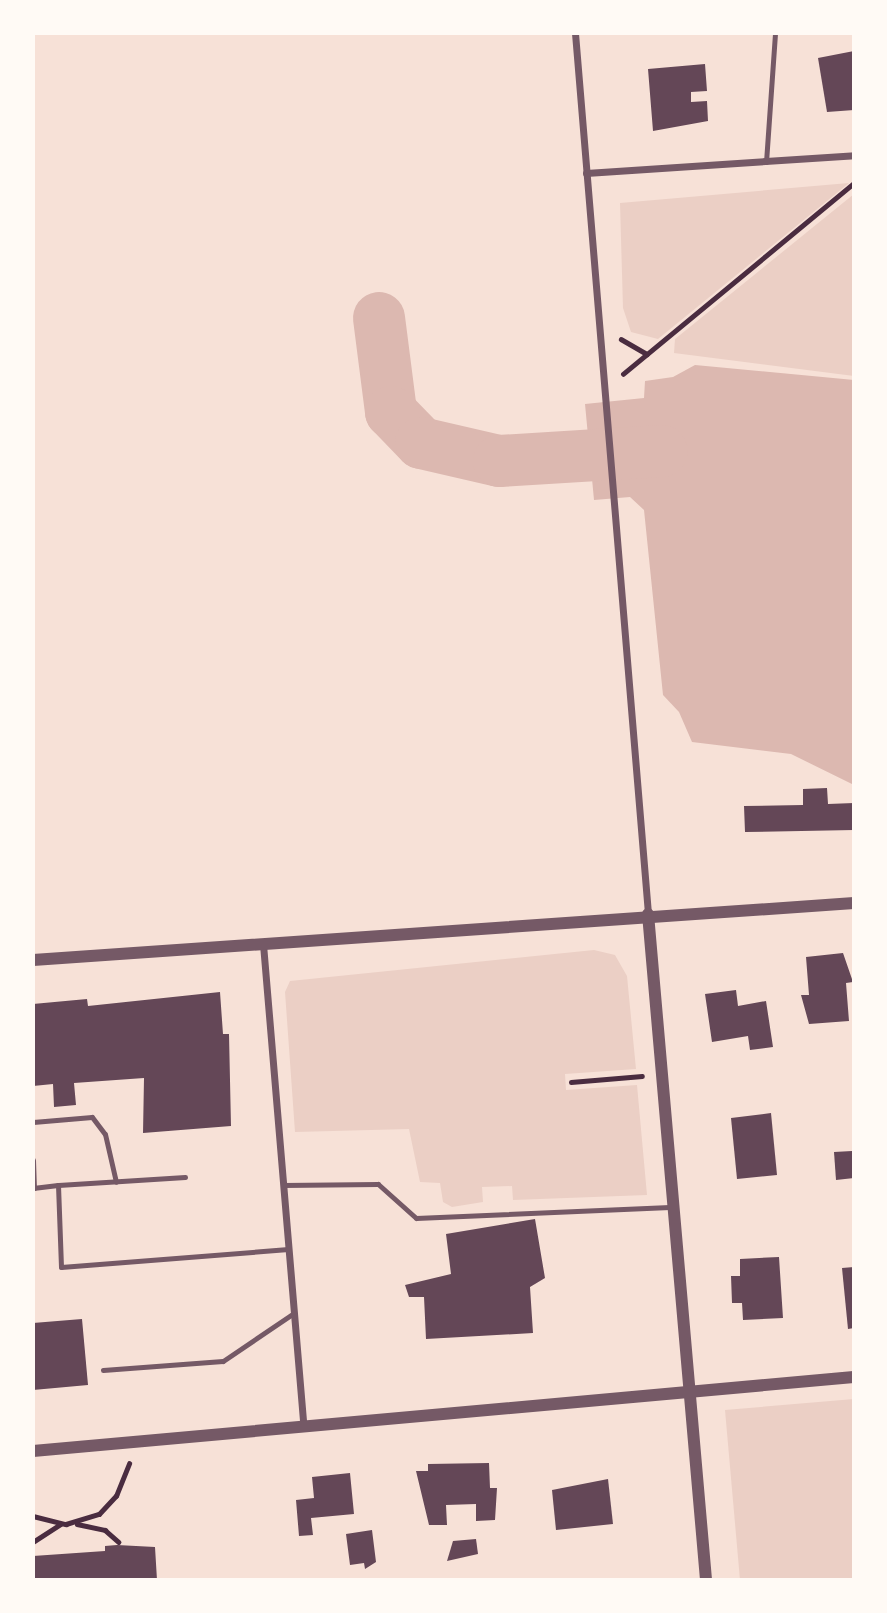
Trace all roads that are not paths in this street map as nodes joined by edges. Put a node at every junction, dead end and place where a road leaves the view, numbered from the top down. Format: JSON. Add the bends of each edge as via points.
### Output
{"nodes":[{"id":1,"x":575,"y":33,"type":"edge"},
{"id":2,"x":775,"y":33,"type":"edge"},
{"id":3,"x":854,"y":155,"type":"edge"},
{"id":4,"x":766,"y":162,"type":"junction"},
{"id":5,"x":586,"y":173,"type":"junction"},
{"id":6,"x":854,"y":903,"type":"edge"},
{"id":7,"x":648,"y":914,"type":"junction"},
{"id":8,"x":263,"y":943,"type":"junction"},
{"id":9,"x":33,"y":960,"type":"edge"},
{"id":10,"x":33,"y":1122,"type":"edge"},
{"id":11,"x":33,"y":1160,"type":"edge"},
{"id":12,"x":185,"y":1177,"type":"dead end"},
{"id":13,"x":116,"y":1182,"type":"junction"},
{"id":14,"x":58,"y":1185,"type":"junction"},
{"id":15,"x":283,"y":1185,"type":"junction"},
{"id":16,"x":34,"y":1188,"type":"edge"},
{"id":17,"x":670,"y":1207,"type":"junction"},
{"id":18,"x":288,"y":1249,"type":"junction"},
{"id":19,"x":294,"y":1313,"type":"junction"},
{"id":20,"x":103,"y":1370,"type":"dead end"},
{"id":21,"x":854,"y":1377,"type":"edge"},
{"id":22,"x":689,"y":1391,"type":"junction"},
{"id":23,"x":303,"y":1425,"type":"junction"},
{"id":24,"x":33,"y":1451,"type":"edge"},
{"id":25,"x":706,"y":1580,"type":"edge"}],
"edges":[{"from":1,"to":5,"type":"street"},
{"from":2,"to":4,"type":"lane"},
{"from":3,"to":4,"type":"street"},
{"from":4,"to":5,"type":"street"},
{"from":5,"to":7,"type":"street"},
{"from":6,"to":7,"type":"street"},
{"from":7,"to":8,"type":"street"},
{"from":7,"to":17,"type":"street"},
{"from":8,"to":9,"type":"street"},
{"from":8,"to":15,"type":"street"},
{"from":10,"to":13,"type":"lane","via":[[92,1117],[104,1134]]},
{"from":11,"to":16,"type":"lane"},
{"from":12,"to":13,"type":"lane"},
{"from":13,"to":14,"type":"lane"},
{"from":14,"to":16,"type":"lane"},
{"from":14,"to":18,"type":"lane","via":[[61,1267]]},
{"from":15,"to":17,"type":"lane","via":[[378,1184],[416,1218]]},
{"from":15,"to":18,"type":"street"},
{"from":17,"to":22,"type":"street"},
{"from":18,"to":19,"type":"street"},
{"from":19,"to":20,"type":"lane","via":[[223,1362]]},
{"from":19,"to":23,"type":"street"},
{"from":21,"to":22,"type":"street"},
{"from":22,"to":23,"type":"street"},
{"from":22,"to":25,"type":"street"},
{"from":23,"to":24,"type":"street"}]}
